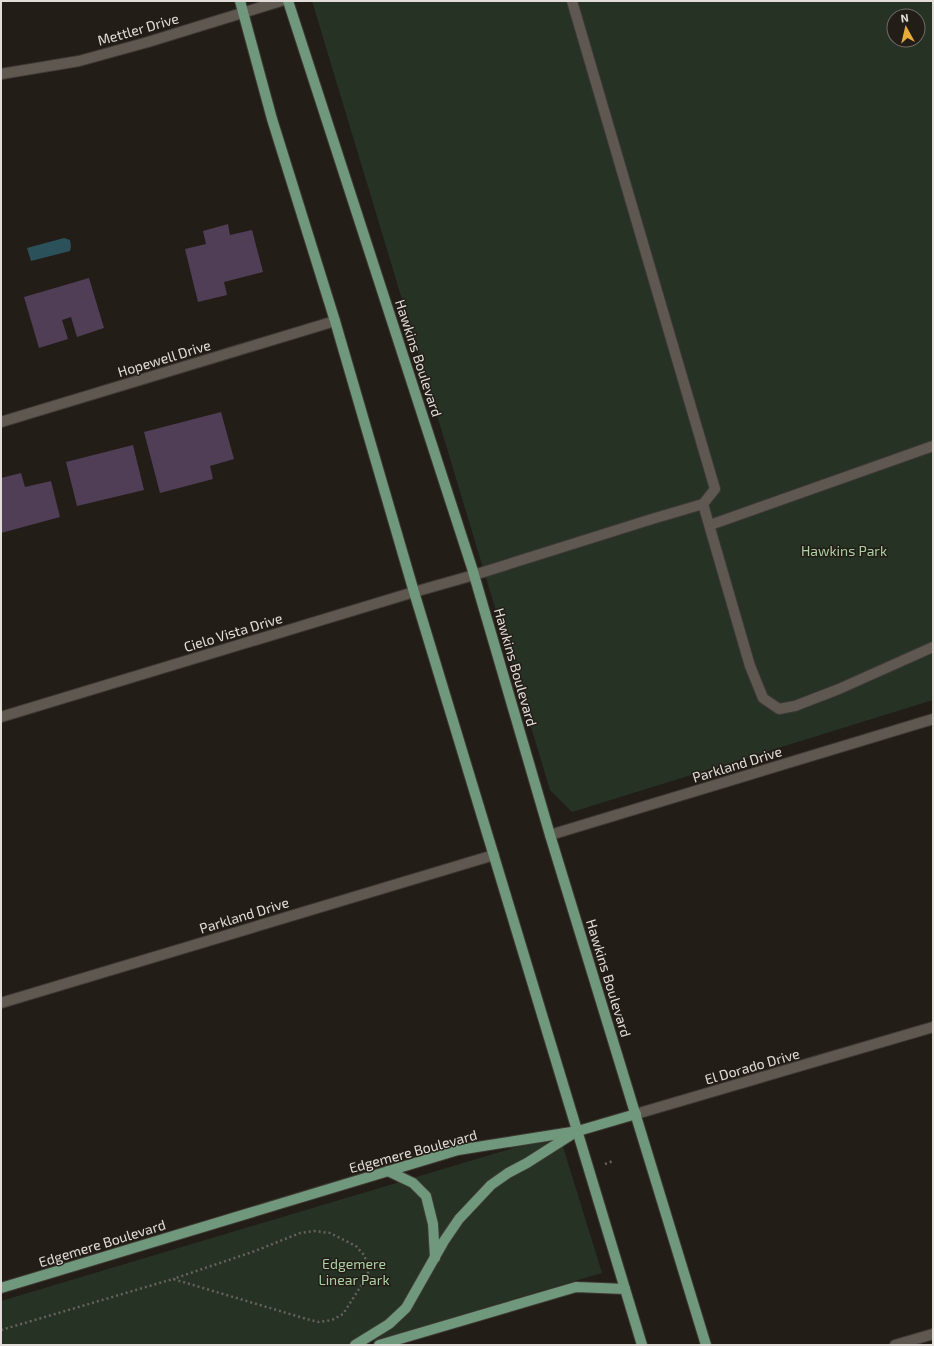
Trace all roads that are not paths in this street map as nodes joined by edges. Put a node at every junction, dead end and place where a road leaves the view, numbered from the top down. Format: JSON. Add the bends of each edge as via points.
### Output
{"nodes":[{"id":1,"x":240,"y":1,"type":"edge"},
{"id":2,"x":281,"y":1,"type":"edge"},
{"id":3,"x":288,"y":1,"type":"edge"},
{"id":4,"x":572,"y":1,"type":"edge"},
{"id":5,"x":243,"y":12,"type":"junction"},
{"id":6,"x":1,"y":74,"type":"edge"},
{"id":7,"x":335,"y":322,"type":"junction"},
{"id":8,"x":1,"y":422,"type":"edge"},
{"id":9,"x":933,"y":446,"type":"edge"},
{"id":10,"x":703,"y":504,"type":"junction"},
{"id":11,"x":710,"y":525,"type":"junction"},
{"id":12,"x":474,"y":575,"type":"junction"},
{"id":13,"x":414,"y":592,"type":"junction"},
{"id":14,"x":933,"y":648,"type":"edge"},
{"id":15,"x":1,"y":717,"type":"edge"},
{"id":16,"x":933,"y":719,"type":"edge"},
{"id":17,"x":550,"y":835,"type":"junction"},
{"id":18,"x":494,"y":855,"type":"junction"},
{"id":19,"x":1,"y":1003,"type":"edge"},
{"id":20,"x":933,"y":1027,"type":"edge"},
{"id":21,"x":636,"y":1114,"type":"junction"},
{"id":22,"x":578,"y":1131,"type":"junction"},
{"id":23,"x":388,"y":1171,"type":"junction"},
{"id":24,"x":435,"y":1258,"type":"junction"},
{"id":25,"x":1,"y":1288,"type":"edge"},
{"id":26,"x":625,"y":1288,"type":"junction"},
{"id":27,"x":933,"y":1334,"type":"edge"},
{"id":28,"x":355,"y":1345,"type":"edge"},
{"id":29,"x":379,"y":1345,"type":"edge"},
{"id":30,"x":642,"y":1345,"type":"edge"},
{"id":31,"x":706,"y":1345,"type":"edge"},
{"id":32,"x":895,"y":1345,"type":"edge"}],
"edges":[{"from":1,"to":5,"type":"main road"},
{"from":2,"to":5,"type":"street","name":"Mettler Drive"},
{"from":3,"to":12,"type":"main road","name":"Hawkins Boulevard"},
{"from":4,"to":10,"type":"street","via":[[711,471],[715,489]]},
{"from":5,"to":6,"type":"street","name":"Mettler Drive","via":[[79,61]]},
{"from":5,"to":7,"type":"main road","via":[[272,119]]},
{"from":7,"to":8,"type":"street","name":"Hopewell Drive"},
{"from":7,"to":13,"type":"main road"},
{"from":9,"to":11,"type":"street"},
{"from":10,"to":11,"type":"street"},
{"from":10,"to":12,"type":"street","name":"Cielo Vista Drive"},
{"from":11,"to":14,"type":"street","via":[[750,666],[763,698],[779,708],[794,706],[839,689]]},
{"from":12,"to":13,"type":"street","name":"Cielo Vista Drive"},
{"from":12,"to":17,"type":"main road","name":"Hawkins Boulevard"},
{"from":13,"to":15,"type":"street","name":"Cielo Vista Drive"},
{"from":13,"to":18,"type":"main road"},
{"from":16,"to":17,"type":"street","name":"Parkland Drive"},
{"from":17,"to":21,"type":"main road","name":"Hawkins Boulevard"},
{"from":18,"to":19,"type":"street","name":"Parkland Drive"},
{"from":18,"to":22,"type":"main road"},
{"from":20,"to":21,"type":"street","name":"El Dorado Drive"},
{"from":21,"to":22,"type":"main road","name":"El Dorado Drive"},
{"from":21,"to":31,"type":"main road","name":"Hawkins Boulevard"},
{"from":22,"to":23,"type":"main road","name":"Edgemere Boulevard","via":[[458,1150]]},
{"from":22,"to":24,"type":"main road","via":[[491,1185],[459,1219]]},
{"from":22,"to":26,"type":"main road"},
{"from":23,"to":24,"type":"main road","via":[[413,1183],[426,1196],[433,1224]]},
{"from":23,"to":25,"type":"main road","name":"Edgemere Boulevard"},
{"from":24,"to":28,"type":"main road","via":[[406,1308],[389,1324]]},
{"from":26,"to":29,"type":"main road","via":[[576,1287]]},
{"from":26,"to":30,"type":"main road"},
{"from":27,"to":32,"type":"street"}]}
